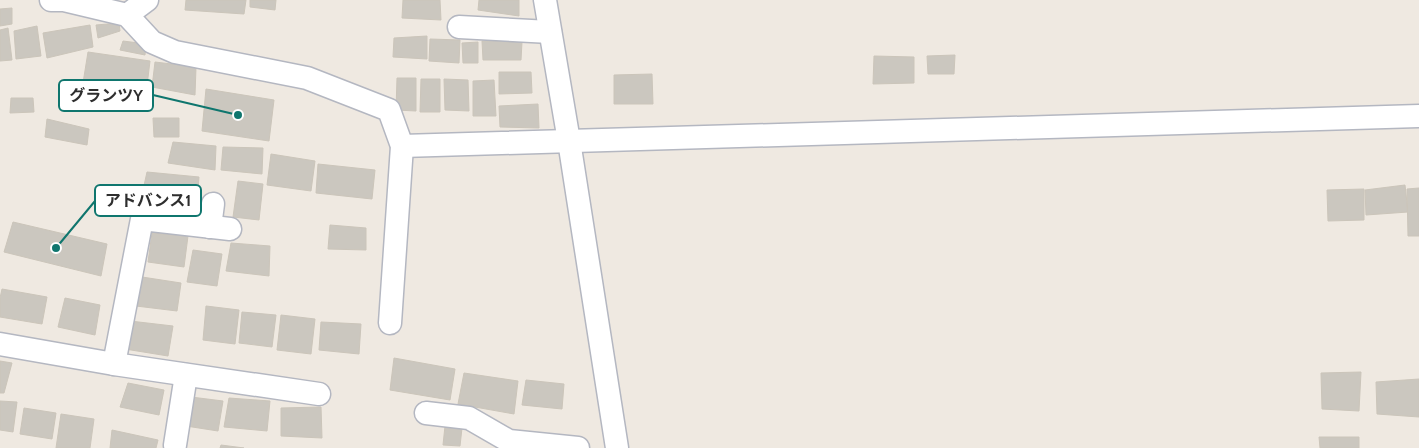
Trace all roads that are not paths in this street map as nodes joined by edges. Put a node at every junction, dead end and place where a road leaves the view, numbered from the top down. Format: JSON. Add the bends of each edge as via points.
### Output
{"nodes":[{"id":1,"x":51,"y":0,"type":"edge"},
{"id":2,"x":147,"y":0,"type":"edge"},
{"id":3,"x":545,"y":0,"type":"edge"},
{"id":4,"x":127,"y":15,"type":"junction"},
{"id":5,"x":459,"y":27,"type":"dead end"},
{"id":6,"x":550,"y":32,"type":"junction"},
{"id":7,"x":1419,"y":116,"type":"edge"},
{"id":8,"x":569,"y":141,"type":"junction"},
{"id":9,"x":402,"y":146,"type":"junction"},
{"id":10,"x":213,"y":204,"type":"dead end"},
{"id":11,"x":390,"y":323,"type":"dead end"},
{"id":12,"x":0,"y":344,"type":"edge"},
{"id":13,"x":114,"y":364,"type":"junction"},
{"id":14,"x":186,"y":374,"type":"junction"},
{"id":15,"x":318,"y":394,"type":"dead end"},
{"id":16,"x":426,"y":413,"type":"dead end"},
{"id":17,"x":175,"y":444,"type":"dead end"},
{"id":18,"x":578,"y":448,"type":"edge"},
{"id":19,"x":611,"y":448,"type":"edge"}],
"edges":[{"from":1,"to":4,"type":"street","via":[[64,0]]},
{"from":2,"to":4,"type":"street"},
{"from":3,"to":6,"type":"street"},
{"from":4,"to":9,"type":"street","via":[[152,42],[174,52],[307,78],[389,110]]},
{"from":5,"to":6,"type":"street"},
{"from":6,"to":8,"type":"street"},
{"from":7,"to":8,"type":"street"},
{"from":8,"to":9,"type":"street"},
{"from":8,"to":19,"type":"street"},
{"from":9,"to":11,"type":"street"},
{"from":10,"to":13,"type":"street","via":[[220,228],[142,220]]},
{"from":12,"to":13,"type":"street"},
{"from":13,"to":14,"type":"street"},
{"from":14,"to":15,"type":"street"},
{"from":14,"to":17,"type":"street"},
{"from":16,"to":18,"type":"street","via":[[469,418],[509,441]]}]}
